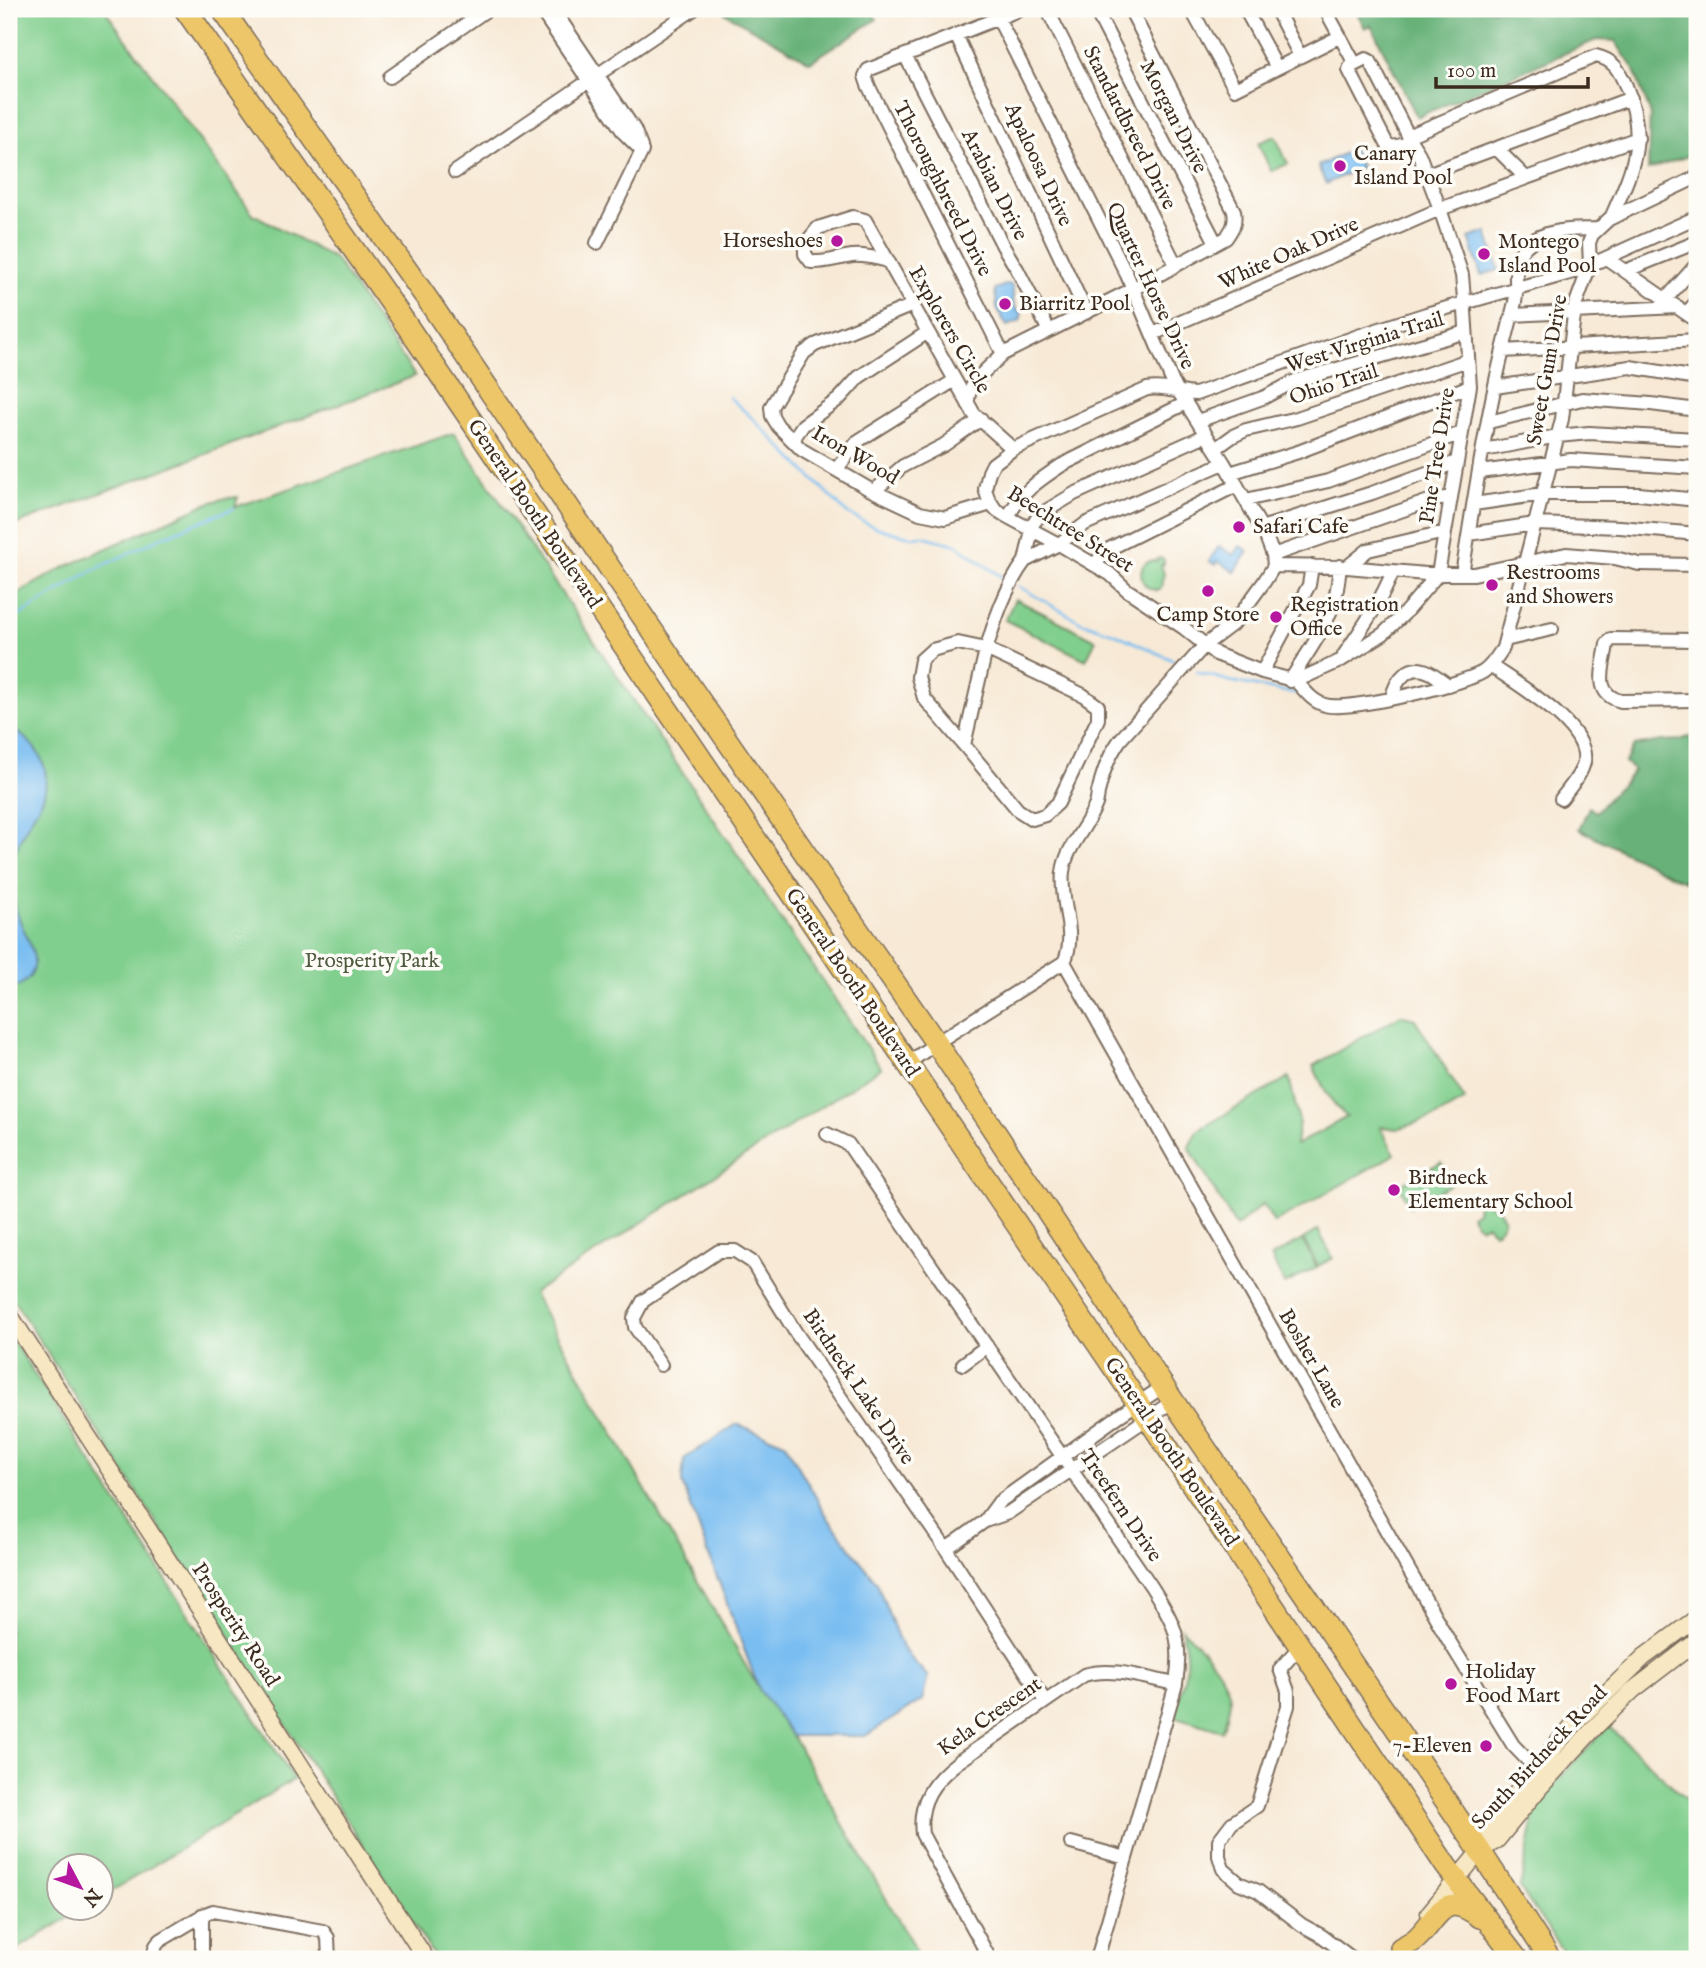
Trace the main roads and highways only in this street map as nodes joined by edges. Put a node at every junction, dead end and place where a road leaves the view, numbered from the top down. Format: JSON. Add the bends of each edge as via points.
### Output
{"nodes":[{"id":1,"x":185,"y":9,"type":"edge"},
{"id":2,"x":222,"y":9,"type":"edge"},
{"id":3,"x":1490,"y":1924,"type":"junction"},
{"id":4,"x":1397,"y":1954,"type":"edge"},
{"id":5,"x":1517,"y":1959,"type":"edge"},
{"id":6,"x":1550,"y":1959,"type":"edge"}],
"edges":[{"from":1,"to":3,"type":"highway","name":"General Booth Boulevard","via":[[399,314]]},
{"from":2,"to":6,"type":"highway","name":"General Booth Boulevard","via":[[428,300],[936,1043]]},
{"from":3,"to":4,"type":"highway","via":[[1463,1907],[1445,1908]]},
{"from":3,"to":5,"type":"highway","name":"General Booth Boulevard"}]}
